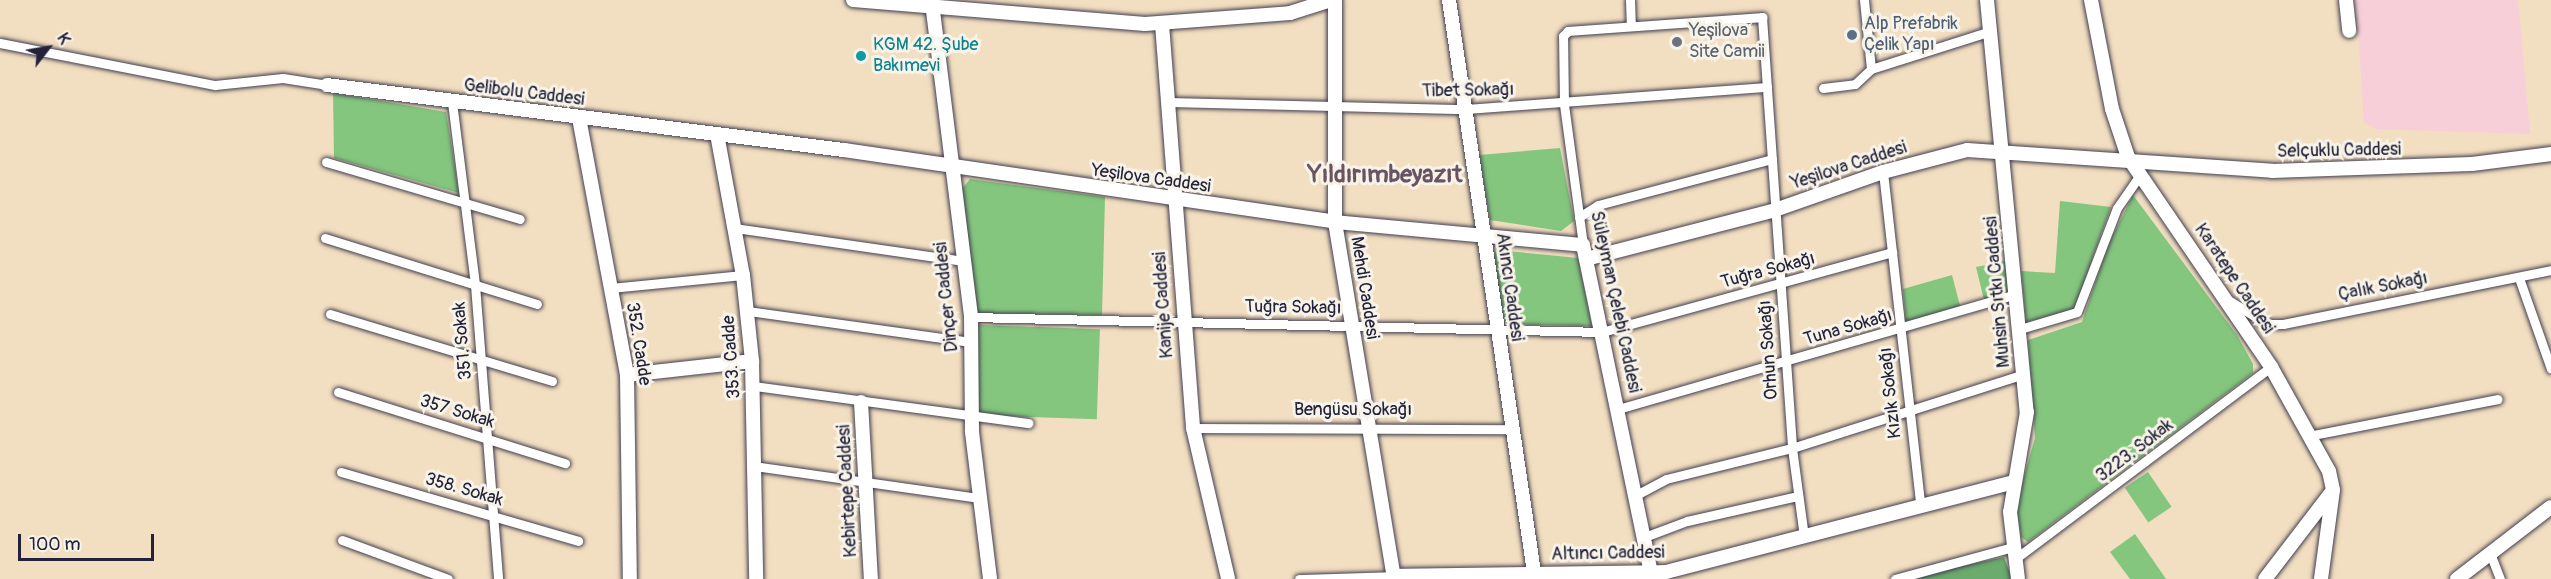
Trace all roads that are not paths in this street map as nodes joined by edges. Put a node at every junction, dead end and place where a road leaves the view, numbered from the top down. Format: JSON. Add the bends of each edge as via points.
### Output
{"nodes":[{"id":1,"x":853,"y":0,"type":"edge"},
{"id":2,"x":1333,"y":0,"type":"edge"},
{"id":3,"x":1449,"y":0,"type":"edge"},
{"id":4,"x":1630,"y":0,"type":"edge"},
{"id":5,"x":1864,"y":0,"type":"edge"},
{"id":6,"x":1987,"y":0,"type":"edge"},
{"id":7,"x":2091,"y":0,"type":"edge"},
{"id":8,"x":2346,"y":0,"type":"edge"},
{"id":9,"x":933,"y":11,"type":"junction"},
{"id":10,"x":1162,"y":24,"type":"junction"},
{"id":11,"x":1631,"y":26,"type":"junction"},
{"id":12,"x":1991,"y":31,"type":"junction"},
{"id":13,"x":2349,"y":31,"type":"dead end"},
{"id":14,"x":0,"y":43,"type":"edge"},
{"id":15,"x":1871,"y":69,"type":"junction"},
{"id":16,"x":327,"y":85,"type":"joint"},
{"id":17,"x":1767,"y":87,"type":"junction"},
{"id":18,"x":1823,"y":88,"type":"dead end"},
{"id":19,"x":452,"y":102,"type":"junction"},
{"id":20,"x":1169,"y":102,"type":"junction"},
{"id":21,"x":1564,"y":104,"type":"junction"},
{"id":22,"x":1333,"y":108,"type":"junction"},
{"id":23,"x":1466,"y":110,"type":"junction"},
{"id":24,"x":579,"y":118,"type":"junction"},
{"id":25,"x":717,"y":134,"type":"junction"},
{"id":26,"x":2003,"y":149,"type":"junction"},
{"id":27,"x":2551,"y":154,"type":"edge"},
{"id":28,"x":2128,"y":157,"type":"junction"},
{"id":29,"x":1772,"y":159,"type":"junction"},
{"id":30,"x":326,"y":162,"type":"dead end"},
{"id":31,"x":950,"y":169,"type":"junction"},
{"id":32,"x":1883,"y":172,"type":"junction"},
{"id":33,"x":2140,"y":175,"type":"junction"},
{"id":34,"x":1175,"y":201,"type":"junction"},
{"id":35,"x":466,"y":202,"type":"junction"},
{"id":36,"x":1775,"y":210,"type":"junction"},
{"id":37,"x":1579,"y":218,"type":"junction"},
{"id":38,"x":519,"y":219,"type":"dead end"},
{"id":39,"x":1335,"y":222,"type":"junction"},
{"id":40,"x":735,"y":228,"type":"junction"},
{"id":41,"x":325,"y":238,"type":"dead end"},
{"id":42,"x":1485,"y":239,"type":"junction"},
{"id":43,"x":1585,"y":252,"type":"junction"},
{"id":44,"x":1892,"y":252,"type":"junction"},
{"id":45,"x":963,"y":261,"type":"junction"},
{"id":46,"x":2551,"y":270,"type":"edge"},
{"id":47,"x":743,"y":275,"type":"junction"},
{"id":48,"x":2519,"y":278,"type":"junction"},
{"id":49,"x":475,"y":285,"type":"junction"},
{"id":50,"x":1781,"y":286,"type":"junction"},
{"id":51,"x":610,"y":288,"type":"junction"},
{"id":52,"x":2017,"y":294,"type":"junction"},
{"id":53,"x":2228,"y":300,"type":"junction"},
{"id":54,"x":537,"y":304,"type":"dead end"},
{"id":55,"x":748,"y":311,"type":"junction"},
{"id":56,"x":330,"y":314,"type":"dead end"},
{"id":57,"x":971,"y":317,"type":"junction"},
{"id":58,"x":1182,"y":322,"type":"junction"},
{"id":59,"x":1351,"y":325,"type":"junction"},
{"id":60,"x":1496,"y":329,"type":"junction"},
{"id":61,"x":2020,"y":329,"type":"junction"},
{"id":62,"x":1900,"y":330,"type":"junction"},
{"id":63,"x":1602,"y":332,"type":"junction"},
{"id":64,"x":972,"y":342,"type":"junction"},
{"id":65,"x":481,"y":360,"type":"junction"},
{"id":66,"x":752,"y":361,"type":"junction"},
{"id":67,"x":1786,"y":363,"type":"junction"},
{"id":68,"x":2271,"y":367,"type":"junction"},
{"id":69,"x":2551,"y":369,"type":"edge"},
{"id":70,"x":627,"y":375,"type":"junction"},
{"id":71,"x":2024,"y":375,"type":"junction"},
{"id":72,"x":552,"y":381,"type":"dead end"},
{"id":73,"x":754,"y":386,"type":"junction"},
{"id":74,"x":338,"y":392,"type":"dead end"},
{"id":75,"x":2498,"y":399,"type":"dead end"},
{"id":76,"x":861,"y":402,"type":"junction"},
{"id":77,"x":1618,"y":409,"type":"junction"},
{"id":78,"x":1909,"y":411,"type":"junction"},
{"id":79,"x":971,"y":419,"type":"junction"},
{"id":80,"x":1029,"y":423,"type":"dead end"},
{"id":81,"x":1367,"y":425,"type":"junction"},
{"id":82,"x":1193,"y":428,"type":"junction"},
{"id":83,"x":1512,"y":429,"type":"junction"},
{"id":84,"x":2313,"y":435,"type":"junction"},
{"id":85,"x":487,"y":438,"type":"junction"},
{"id":86,"x":1792,"y":448,"type":"junction"},
{"id":87,"x":565,"y":463,"type":"dead end"},
{"id":88,"x":754,"y":466,"type":"junction"},
{"id":89,"x":341,"y":472,"type":"dead end"},
{"id":90,"x":865,"y":482,"type":"junction"},
{"id":91,"x":2014,"y":482,"type":"junction"},
{"id":92,"x":2332,"y":490,"type":"junction"},
{"id":93,"x":1638,"y":494,"type":"junction"},
{"id":94,"x":1798,"y":496,"type":"junction"},
{"id":95,"x":979,"y":498,"type":"junction"},
{"id":96,"x":1920,"y":504,"type":"junction"},
{"id":97,"x":2551,"y":507,"type":"edge"},
{"id":98,"x":494,"y":516,"type":"junction"},
{"id":99,"x":1647,"y":536,"type":"junction"},
{"id":100,"x":1804,"y":537,"type":"junction"},
{"id":101,"x":342,"y":540,"type":"dead end"},
{"id":102,"x":578,"y":541,"type":"dead end"},
{"id":103,"x":2014,"y":553,"type":"junction"},
{"id":104,"x":2490,"y":553,"type":"junction"},
{"id":105,"x":419,"y":574,"type":"edge"},
{"id":106,"x":1535,"y":576,"type":"edge"},
{"id":107,"x":1652,"y":577,"type":"edge"},
{"id":108,"x":1394,"y":578,"type":"edge"},
{"id":109,"x":448,"y":579,"type":"edge"},
{"id":110,"x":498,"y":579,"type":"edge"},
{"id":111,"x":630,"y":579,"type":"edge"},
{"id":112,"x":756,"y":579,"type":"edge"},
{"id":113,"x":871,"y":579,"type":"edge"},
{"id":114,"x":990,"y":579,"type":"edge"},
{"id":115,"x":1228,"y":579,"type":"edge"},
{"id":116,"x":1299,"y":579,"type":"edge"},
{"id":117,"x":1895,"y":579,"type":"edge"},
{"id":118,"x":2018,"y":579,"type":"edge"},
{"id":119,"x":2265,"y":579,"type":"edge"},
{"id":120,"x":2321,"y":579,"type":"edge"},
{"id":121,"x":2457,"y":579,"type":"edge"},
{"id":122,"x":2500,"y":579,"type":"edge"}],
"edges":[{"from":1,"to":9,"type":"street"},
{"from":2,"to":10,"type":"street","via":[[1303,11]]},
{"from":2,"to":22,"type":"street","name":"Mehdi Caddesi"},
{"from":3,"to":23,"type":"street","name":"Akıncı Caddesi"},
{"from":4,"to":11,"type":"street"},
{"from":5,"to":15,"type":"street"},
{"from":6,"to":12,"type":"street","name":"Muhsin Sıtkı Caddesi"},
{"from":7,"to":28,"type":"street","name":"Karatepe Caddesi","via":[[2112,109]]},
{"from":8,"to":13,"type":"street"},
{"from":9,"to":10,"type":"street"},
{"from":9,"to":31,"type":"street","name":"Dinçer Caddesi"},
{"from":10,"to":20,"type":"street","name":"Kanije Caddesi"},
{"from":11,"to":17,"type":"street","name":"Orhun Sokağı","via":[[1762,16]]},
{"from":11,"to":21,"type":"street","name":"Süleyman Çelebi Caddesi","via":[[1568,31],[1562,44]]},
{"from":12,"to":15,"type":"street"},
{"from":12,"to":26,"type":"street","name":"Muhsin Sıtkı Caddesi"},
{"from":14,"to":16,"type":"street","via":[[214,86],[283,78]]},
{"from":15,"to":18,"type":"street","via":[[1855,84]]},
{"from":16,"to":19,"type":"street","name":"Gelibolu Caddesi"},
{"from":17,"to":21,"type":"street","name":"Tibet Sokağı"},
{"from":17,"to":29,"type":"street","name":"Orhun Sokağı"},
{"from":19,"to":24,"type":"street","name":"Gelibolu Caddesi"},
{"from":19,"to":35,"type":"street","name":"351. Sokak"},
{"from":20,"to":22,"type":"street","name":"Tibet Sokağı"},
{"from":20,"to":34,"type":"street","name":"Kanije Caddesi"},
{"from":21,"to":23,"type":"street","name":"Tibet Sokağı"},
{"from":21,"to":37,"type":"street","name":"Süleyman Çelebi Caddesi"},
{"from":22,"to":23,"type":"street","name":"Tibet Sokağı"},
{"from":22,"to":39,"type":"street","name":"Mehdi Caddesi"},
{"from":23,"to":42,"type":"street","name":"Akıncı Caddesi"},
{"from":24,"to":25,"type":"street","name":"Gelibolu Caddesi"},
{"from":24,"to":51,"type":"street","name":"352. Cadde"},
{"from":25,"to":31,"type":"street","name":"Yeşilova Caddesi"},
{"from":25,"to":40,"type":"street","name":"353. Cadde"},
{"from":26,"to":28,"type":"street","name":"Yeşilova Caddesi"},
{"from":26,"to":32,"type":"street","name":"Yeşilova Caddesi","via":[[1966,150]]},
{"from":26,"to":52,"type":"street","name":"Muhsin Sıtkı Caddesi"},
{"from":27,"to":28,"type":"street","name":"Selçuklu Caddesi","via":[[2337,171],[2272,171]]},
{"from":28,"to":33,"type":"street","name":"Karatepe Caddesi"},
{"from":29,"to":36,"type":"street","name":"Orhun Sokağı"},
{"from":29,"to":37,"type":"street","via":[[1598,205]]},
{"from":30,"to":35,"type":"street"},
{"from":31,"to":34,"type":"street","name":"Yeşilova Caddesi"},
{"from":31,"to":45,"type":"street","name":"Dinçer Caddesi"},
{"from":32,"to":36,"type":"street","name":"Yeşilova Caddesi"},
{"from":32,"to":44,"type":"street","name":"Kızık Sokağı"},
{"from":33,"to":53,"type":"street","name":"Karatepe Caddesi"},
{"from":33,"to":61,"type":"street","via":[[2117,208],[2077,312]]},
{"from":34,"to":39,"type":"street","name":"Yeşilova Caddesi"},
{"from":34,"to":58,"type":"street","name":"Kanije Caddesi"},
{"from":35,"to":38,"type":"street"},
{"from":35,"to":49,"type":"street","name":"351. Sokak"},
{"from":36,"to":43,"type":"street","name":"Yeşilova Caddesi"},
{"from":36,"to":50,"type":"street","name":"Orhun Sokağı"},
{"from":37,"to":43,"type":"street","name":"Süleyman Çelebi Caddesi"},
{"from":39,"to":42,"type":"street","name":"Yeşilova Caddesi"},
{"from":39,"to":59,"type":"street","name":"Mehdi Caddesi"},
{"from":40,"to":45,"type":"street"},
{"from":40,"to":47,"type":"street","name":"353. Cadde"},
{"from":41,"to":49,"type":"street"},
{"from":42,"to":43,"type":"street","name":"Yeşilova Caddesi"},
{"from":42,"to":60,"type":"street","name":"Akıncı Caddesi"},
{"from":43,"to":63,"type":"street","name":"Süleyman Çelebi Caddesi"},
{"from":44,"to":50,"type":"street","name":"Tuğra Sokağı"},
{"from":44,"to":62,"type":"street","name":"Kızık Sokağı"},
{"from":45,"to":57,"type":"street","name":"Dinçer Caddesi"},
{"from":46,"to":48,"type":"street","name":"Çalık Sokağı"},
{"from":47,"to":51,"type":"street"},
{"from":47,"to":55,"type":"street","name":"353. Cadde"},
{"from":48,"to":53,"type":"street","name":"Çalık Sokağı","via":[[2283,324],[2267,324]]},
{"from":48,"to":69,"type":"street"},
{"from":49,"to":54,"type":"street"},
{"from":49,"to":65,"type":"street","name":"351. Sokak"},
{"from":50,"to":63,"type":"street","name":"Tuğra Sokağı"},
{"from":50,"to":67,"type":"street","name":"Orhun Sokağı"},
{"from":51,"to":70,"type":"street","name":"352. Cadde"},
{"from":52,"to":61,"type":"street","name":"Muhsin Sıtkı Caddesi"},
{"from":52,"to":62,"type":"street","name":"Tuna Sokağı"},
{"from":53,"to":68,"type":"street","name":"Karatepe Caddesi"},
{"from":55,"to":64,"type":"street"},
{"from":55,"to":66,"type":"street","name":"353. Cadde"},
{"from":56,"to":65,"type":"street"},
{"from":57,"to":58,"type":"street","name":"Tuğra Sokağı"},
{"from":57,"to":64,"type":"street","name":"Dinçer Caddesi"},
{"from":58,"to":59,"type":"street","name":"Tuğra Sokağı"},
{"from":58,"to":82,"type":"street","name":"Kanije Caddesi"},
{"from":59,"to":60,"type":"street","name":"Tuğra Sokağı"},
{"from":59,"to":81,"type":"street","name":"Mehdi Caddesi"},
{"from":60,"to":63,"type":"street","name":"Tuğra Sokağı"},
{"from":60,"to":83,"type":"street","name":"Akıncı Caddesi"},
{"from":61,"to":71,"type":"street","name":"Muhsin Sıtkı Caddesi"},
{"from":62,"to":67,"type":"street","name":"Tuna Sokağı"},
{"from":62,"to":78,"type":"street","name":"Kızık Sokağı"},
{"from":63,"to":77,"type":"street","name":"Süleyman Çelebi Caddesi"},
{"from":64,"to":79,"type":"street","name":"Dinçer Caddesi"},
{"from":65,"to":72,"type":"street"},
{"from":65,"to":85,"type":"street","name":"351. Sokak"},
{"from":66,"to":70,"type":"street"},
{"from":66,"to":73,"type":"street","name":"353. Cadde"},
{"from":67,"to":77,"type":"street","name":"Tuna Sokağı"},
{"from":67,"to":86,"type":"street","name":"Orhun Sokağı"},
{"from":68,"to":84,"type":"street","name":"Karatepe Caddesi"},
{"from":68,"to":103,"type":"street","name":"3223. Sokak"},
{"from":70,"to":111,"type":"street","name":"352. Cadde"},
{"from":71,"to":78,"type":"street"},
{"from":71,"to":91,"type":"street","name":"Muhsin Sıtkı Caddesi","via":[[2028,427]]},
{"from":73,"to":76,"type":"street"},
{"from":73,"to":88,"type":"street","name":"353. Cadde"},
{"from":74,"to":85,"type":"street","name":"357 Sokak"},
{"from":75,"to":84,"type":"street"},
{"from":76,"to":79,"type":"street"},
{"from":76,"to":90,"type":"street","name":"Kebirtepe Caddesi"},
{"from":77,"to":93,"type":"street","name":"Süleyman Çelebi Caddesi"},
{"from":78,"to":86,"type":"street"},
{"from":78,"to":96,"type":"street","name":"Kızık Sokağı"},
{"from":79,"to":80,"type":"street"},
{"from":79,"to":95,"type":"street","name":"Dinçer Caddesi"},
{"from":81,"to":82,"type":"street","name":"Bengüsu Sokağı"},
{"from":81,"to":83,"type":"street","name":"Bengüsu Sokağı"},
{"from":81,"to":108,"type":"street","name":"Mehdi Caddesi"},
{"from":82,"to":115,"type":"street","name":"Kanije Caddesi"},
{"from":83,"to":106,"type":"street","name":"Akıncı Caddesi"},
{"from":84,"to":92,"type":"street","name":"Karatepe Caddesi"},
{"from":85,"to":87,"type":"street","name":"357 Sokak"},
{"from":85,"to":98,"type":"street","name":"351. Sokak"},
{"from":86,"to":93,"type":"street","via":[[1666,479]]},
{"from":86,"to":94,"type":"street","name":"Orhun Sokağı"},
{"from":88,"to":90,"type":"street"},
{"from":88,"to":112,"type":"street","name":"353. Cadde"},
{"from":89,"to":98,"type":"street","name":"358. Sokak"},
{"from":90,"to":95,"type":"street"},
{"from":90,"to":113,"type":"street","name":"Kebirtepe Caddesi"},
{"from":91,"to":96,"type":"street","name":"Altıncı Caddesi"},
{"from":91,"to":103,"type":"street","name":"Muhsin Sıtkı Caddesi"},
{"from":92,"to":119,"type":"street"},
{"from":92,"to":120,"type":"street","name":"Karatepe Caddesi"},
{"from":93,"to":99,"type":"street","name":"Süleyman Çelebi Caddesi"},
{"from":94,"to":99,"type":"street","via":[[1687,521]]},
{"from":94,"to":100,"type":"street","name":"Orhun Sokağı"},
{"from":95,"to":114,"type":"street","name":"Dinçer Caddesi"},
{"from":96,"to":100,"type":"street","name":"Altıncı Caddesi"},
{"from":97,"to":104,"type":"street"},
{"from":98,"to":102,"type":"street","name":"358. Sokak"},
{"from":98,"to":110,"type":"street","name":"351. Sokak"},
{"from":99,"to":107,"type":"street","name":"Süleyman Çelebi Caddesi"},
{"from":100,"to":107,"type":"street","name":"Altıncı Caddesi"},
{"from":101,"to":105,"type":"street"},
{"from":103,"to":117,"type":"street"},
{"from":103,"to":118,"type":"street","name":"Muhsin Sıtkı Caddesi"},
{"from":104,"to":121,"type":"street"},
{"from":104,"to":122,"type":"street"},
{"from":105,"to":109,"type":"street"},
{"from":106,"to":107,"type":"street","name":"Altıncı Caddesi"},
{"from":106,"to":108,"type":"street","name":"Altıncı Caddesi"},
{"from":108,"to":116,"type":"street","name":"Altıncı Caddesi"}]}
